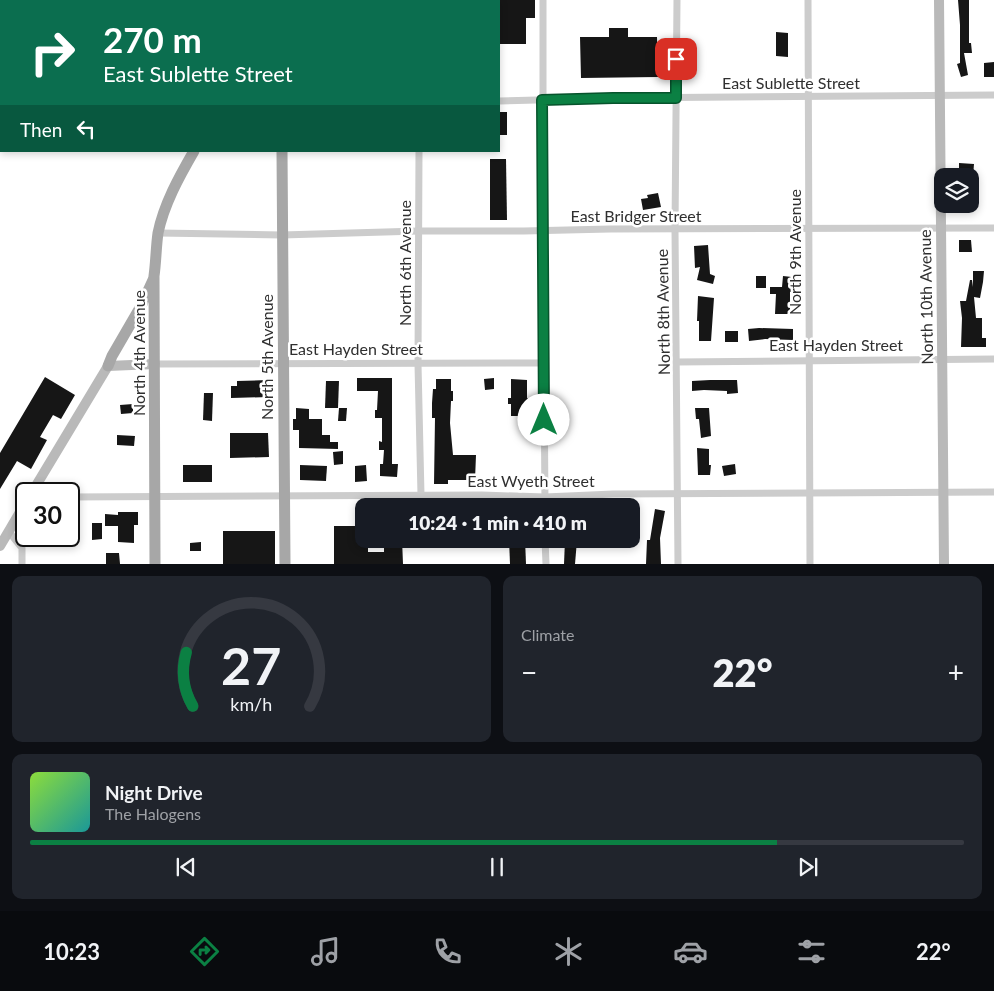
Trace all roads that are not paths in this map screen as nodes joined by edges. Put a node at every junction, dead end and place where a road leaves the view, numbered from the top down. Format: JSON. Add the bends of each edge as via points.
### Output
{"nodes":[{"id":1,"x":543,"y":0,"type":"edge"},
{"id":2,"x":677,"y":0,"type":"edge"},
{"id":3,"x":808,"y":0,"type":"edge"},
{"id":4,"x":938,"y":0,"type":"edge"},
{"id":5,"x":940,"y":96,"type":"junction"},
{"id":6,"x":994,"y":96,"type":"edge"},
{"id":7,"x":808,"y":97,"type":"junction"},
{"id":8,"x":676,"y":98,"type":"junction"},
{"id":9,"x":500,"y":100,"type":"edge"},
{"id":10,"x":542,"y":100,"type":"junction"},
{"id":11,"x":193,"y":152,"type":"edge"},
{"id":12,"x":282,"y":152,"type":"edge"},
{"id":13,"x":419,"y":152,"type":"edge"},
{"id":14,"x":994,"y":228,"type":"edge"},
{"id":15,"x":941,"y":229,"type":"junction"},
{"id":16,"x":675,"y":230,"type":"junction"},
{"id":17,"x":809,"y":230,"type":"junction"},
{"id":18,"x":419,"y":231,"type":"junction"},
{"id":19,"x":542,"y":231,"type":"junction"},
{"id":20,"x":158,"y":233,"type":"junction"},
{"id":21,"x":282,"y":235,"type":"junction"},
{"id":22,"x":154,"y":276,"type":"junction"},
{"id":23,"x":994,"y":359,"type":"edge"},
{"id":24,"x":942,"y":360,"type":"junction"},
{"id":25,"x":678,"y":362,"type":"junction"},
{"id":26,"x":809,"y":362,"type":"junction"},
{"id":27,"x":283,"y":363,"type":"junction"},
{"id":28,"x":544,"y":363,"type":"junction"},
{"id":29,"x":155,"y":364,"type":"junction"},
{"id":30,"x":418,"y":364,"type":"junction"},
{"id":31,"x":108,"y":366,"type":"junction"},
{"id":32,"x":38,"y":482,"type":"edge"},
{"id":33,"x":943,"y":492,"type":"junction"},
{"id":34,"x":994,"y":492,"type":"edge"},
{"id":35,"x":678,"y":494,"type":"junction"},
{"id":36,"x":810,"y":494,"type":"junction"},
{"id":37,"x":421,"y":495,"type":"junction"},
{"id":38,"x":284,"y":496,"type":"junction"},
{"id":39,"x":80,"y":497,"type":"edge"},
{"id":40,"x":156,"y":497,"type":"junction"},
{"id":41,"x":545,"y":497,"type":"junction"},
{"id":42,"x":15,"y":521,"type":"edge"},
{"id":43,"x":9,"y":532,"type":"junction"},
{"id":44,"x":0,"y":546,"type":"edge"},
{"id":45,"x":545,"y":548,"type":"edge"},
{"id":46,"x":22,"y":564,"type":"edge"},
{"id":47,"x":155,"y":564,"type":"edge"},
{"id":48,"x":285,"y":564,"type":"edge"},
{"id":49,"x":546,"y":564,"type":"edge"},
{"id":50,"x":678,"y":564,"type":"edge"},
{"id":51,"x":810,"y":564,"type":"edge"},
{"id":52,"x":944,"y":564,"type":"edge"}],
"edges":[{"from":1,"to":10,"type":"street"},
{"from":2,"to":8,"type":"street","name":"North 8th Avenue"},
{"from":3,"to":7,"type":"street","name":"North 9th Avenue"},
{"from":4,"to":5,"type":"street","name":"North 10th Avenue"},
{"from":5,"to":6,"type":"street","name":"East Sublette Street"},
{"from":5,"to":7,"type":"street","name":"East Sublette Street"},
{"from":5,"to":15,"type":"street","name":"North 10th Avenue"},
{"from":7,"to":8,"type":"street","name":"East Sublette Street"},
{"from":7,"to":17,"type":"street","name":"North 9th Avenue"},
{"from":8,"to":10,"type":"street","name":"East Sublette Street"},
{"from":8,"to":16,"type":"street","name":"North 8th Avenue"},
{"from":9,"to":10,"type":"street","name":"East Sublette Street"},
{"from":10,"to":19,"type":"street"},
{"from":11,"to":20,"type":"main road","name":"North 4th Avenue","via":[[176,183]]},
{"from":12,"to":21,"type":"main road","name":"North 5th Avenue"},
{"from":13,"to":18,"type":"street","name":"North 6th Avenue"},
{"from":14,"to":15,"type":"street","name":"East Bridger Street"},
{"from":15,"to":17,"type":"street","name":"East Bridger Street"},
{"from":15,"to":24,"type":"street","name":"North 10th Avenue"},
{"from":16,"to":17,"type":"street","name":"East Bridger Street"},
{"from":16,"to":19,"type":"street","name":"East Bridger Street"},
{"from":16,"to":25,"type":"street","name":"North 8th Avenue"},
{"from":17,"to":26,"type":"street","name":"North 9th Avenue"},
{"from":18,"to":19,"type":"street","name":"East Bridger Street"},
{"from":18,"to":21,"type":"street","name":"East Bridger Street"},
{"from":18,"to":30,"type":"street","name":"North 6th Avenue"},
{"from":19,"to":28,"type":"street"},
{"from":20,"to":21,"type":"street","name":"East Bridger Street"},
{"from":20,"to":22,"type":"main road","name":"North 4th Avenue"},
{"from":21,"to":27,"type":"main road","name":"North 5th Avenue"},
{"from":22,"to":29,"type":"main road","name":"North 4th Avenue"},
{"from":22,"to":31,"type":"main road"},
{"from":23,"to":24,"type":"street","name":"East Hayden Street"},
{"from":24,"to":26,"type":"street","name":"East Hayden Street"},
{"from":24,"to":33,"type":"street","name":"North 10th Avenue"},
{"from":25,"to":26,"type":"street","name":"East Hayden Street"},
{"from":25,"to":35,"type":"street","name":"North 8th Avenue"},
{"from":26,"to":36,"type":"street","name":"North 9th Avenue"},
{"from":27,"to":29,"type":"street","name":"East Hayden Street"},
{"from":27,"to":30,"type":"street","name":"East Hayden Street"},
{"from":27,"to":38,"type":"main road","name":"North 5th Avenue"},
{"from":28,"to":30,"type":"street","name":"East Hayden Street"},
{"from":28,"to":41,"type":"street"},
{"from":29,"to":31,"type":"street","name":"East Hayden Street"},
{"from":29,"to":40,"type":"main road","name":"North 4th Avenue"},
{"from":30,"to":37,"type":"street","name":"North 6th Avenue"},
{"from":31,"to":32,"type":"street"},
{"from":33,"to":34,"type":"street","name":"East Wyeth Street"},
{"from":33,"to":36,"type":"street","name":"East Wyeth Street"},
{"from":33,"to":52,"type":"street","name":"North 10th Avenue"},
{"from":35,"to":36,"type":"street","name":"East Wyeth Street"},
{"from":35,"to":41,"type":"street","name":"East Wyeth Street"},
{"from":35,"to":50,"type":"street","name":"North 8th Avenue"},
{"from":36,"to":51,"type":"street","name":"North 9th Avenue"},
{"from":37,"to":38,"type":"street","name":"East Wyeth Street"},
{"from":37,"to":41,"type":"street","name":"East Wyeth Street"},
{"from":38,"to":40,"type":"street","name":"East Wyeth Street"},
{"from":38,"to":48,"type":"main road","name":"North 5th Avenue"},
{"from":39,"to":40,"type":"street","name":"East Wyeth Street"},
{"from":40,"to":47,"type":"main road","name":"North 4th Avenue"},
{"from":42,"to":43,"type":"street"},
{"from":43,"to":44,"type":"street"},
{"from":43,"to":46,"type":"street","via":[[22,548]]},
{"from":45,"to":49,"type":"street"}]}
